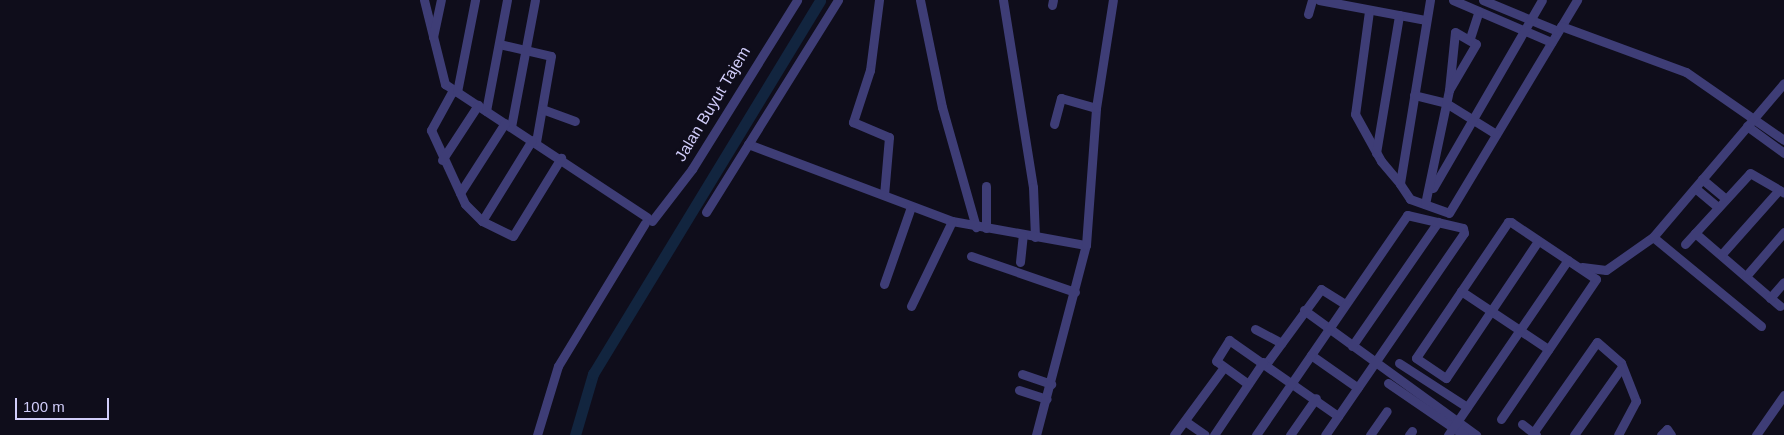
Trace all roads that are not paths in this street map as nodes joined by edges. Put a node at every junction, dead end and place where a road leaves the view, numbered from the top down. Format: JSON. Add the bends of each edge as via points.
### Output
{"nodes":[{"id":1,"x":424,"y":0,"type":"edge"},
{"id":2,"x":441,"y":0,"type":"edge"},
{"id":3,"x":475,"y":0,"type":"edge"},
{"id":4,"x":507,"y":0,"type":"edge"},
{"id":5,"x":535,"y":0,"type":"edge"},
{"id":6,"x":796,"y":0,"type":"edge"},
{"id":7,"x":838,"y":0,"type":"edge"},
{"id":8,"x":879,"y":0,"type":"edge"},
{"id":9,"x":920,"y":0,"type":"edge"},
{"id":10,"x":1003,"y":0,"type":"edge"},
{"id":11,"x":1113,"y":0,"type":"edge"},
{"id":12,"x":1312,"y":0,"type":"edge"},
{"id":13,"x":1319,"y":0,"type":"edge"},
{"id":14,"x":1430,"y":0,"type":"edge"},
{"id":15,"x":1453,"y":0,"type":"edge"},
{"id":16,"x":1483,"y":0,"type":"edge"},
{"id":17,"x":1542,"y":0,"type":"edge"},
{"id":18,"x":1577,"y":0,"type":"edge"},
{"id":19,"x":1344,"y":3,"type":"edge"},
{"id":20,"x":1369,"y":11,"type":"junction"},
{"id":21,"x":1479,"y":11,"type":"junction"},
{"id":22,"x":1308,"y":14,"type":"dead end"},
{"id":23,"x":1398,"y":15,"type":"junction"},
{"id":24,"x":1531,"y":18,"type":"junction"},
{"id":25,"x":1426,"y":20,"type":"junction"},
{"id":26,"x":1559,"y":28,"type":"junction"},
{"id":27,"x":1524,"y":29,"type":"junction"},
{"id":28,"x":1470,"y":38,"type":"junction"},
{"id":29,"x":433,"y":40,"type":"junction"},
{"id":30,"x":1551,"y":42,"type":"junction"},
{"id":31,"x":499,"y":44,"type":"junction"},
{"id":32,"x":526,"y":49,"type":"junction"},
{"id":33,"x":1784,"y":83,"type":"edge"},
{"id":34,"x":1449,"y":90,"type":"junction"},
{"id":35,"x":455,"y":91,"type":"junction"},
{"id":36,"x":1414,"y":95,"type":"junction"},
{"id":37,"x":1446,"y":103,"type":"junction"},
{"id":38,"x":478,"y":105,"type":"junction"},
{"id":39,"x":1096,"y":108,"type":"junction"},
{"id":40,"x":542,"y":110,"type":"junction"},
{"id":41,"x":486,"y":111,"type":"junction"},
{"id":42,"x":1754,"y":118,"type":"junction"},
{"id":43,"x":1474,"y":119,"type":"junction"},
{"id":44,"x":575,"y":122,"type":"dead end"},
{"id":45,"x":1054,"y":124,"type":"dead end"},
{"id":46,"x":508,"y":125,"type":"junction"},
{"id":47,"x":1747,"y":126,"type":"junction"},
{"id":48,"x":1496,"y":134,"type":"junction"},
{"id":49,"x":1784,"y":140,"type":"edge"},
{"id":50,"x":534,"y":141,"type":"junction"},
{"id":51,"x":748,"y":144,"type":"junction"},
{"id":52,"x":1376,"y":153,"type":"junction"},
{"id":53,"x":1784,"y":153,"type":"edge"},
{"id":54,"x":561,"y":158,"type":"junction"},
{"id":55,"x":442,"y":160,"type":"junction"},
{"id":56,"x":1702,"y":179,"type":"junction"},
{"id":57,"x":1400,"y":184,"type":"junction"},
{"id":58,"x":986,"y":186,"type":"dead end"},
{"id":59,"x":1695,"y":188,"type":"junction"},
{"id":60,"x":1781,"y":191,"type":"edge"},
{"id":61,"x":1430,"y":192,"type":"junction"},
{"id":62,"x":460,"y":193,"type":"junction"},
{"id":63,"x":884,"y":195,"type":"junction"},
{"id":64,"x":1726,"y":199,"type":"junction"},
{"id":65,"x":911,"y":207,"type":"junction"},
{"id":66,"x":1718,"y":207,"type":"junction"},
{"id":67,"x":1426,"y":210,"type":"junction"},
{"id":68,"x":706,"y":212,"type":"dead end"},
{"id":69,"x":648,"y":220,"type":"junction"},
{"id":70,"x":482,"y":221,"type":"junction"},
{"id":71,"x":952,"y":221,"type":"junction"},
{"id":72,"x":1438,"y":222,"type":"junction"},
{"id":73,"x":976,"y":227,"type":"junction"},
{"id":74,"x":986,"y":228,"type":"junction"},
{"id":75,"x":1784,"y":232,"type":"edge"},
{"id":76,"x":1695,"y":233,"type":"junction"},
{"id":77,"x":1023,"y":235,"type":"junction"},
{"id":78,"x":1035,"y":237,"type":"junction"},
{"id":79,"x":1653,"y":237,"type":"junction"},
{"id":80,"x":1538,"y":241,"type":"junction"},
{"id":81,"x":1686,"y":244,"type":"dead end"},
{"id":82,"x":1086,"y":245,"type":"junction"},
{"id":83,"x":971,"y":256,"type":"dead end"},
{"id":84,"x":1721,"y":256,"type":"junction"},
{"id":85,"x":1568,"y":260,"type":"junction"},
{"id":86,"x":1020,"y":262,"type":"dead end"},
{"id":87,"x":1577,"y":266,"type":"junction"},
{"id":88,"x":1746,"y":276,"type":"junction"},
{"id":89,"x":1784,"y":282,"type":"edge"},
{"id":90,"x":884,"y":284,"type":"dead end"},
{"id":91,"x":1461,"y":291,"type":"junction"},
{"id":92,"x":1075,"y":292,"type":"junction"},
{"id":93,"x":1770,"y":298,"type":"junction"},
{"id":94,"x":1345,"y":304,"type":"junction"},
{"id":95,"x":911,"y":306,"type":"dead end"},
{"id":96,"x":1780,"y":306,"type":"dead end"},
{"id":97,"x":1304,"y":310,"type":"junction"},
{"id":98,"x":1490,"y":311,"type":"junction"},
{"id":99,"x":1761,"y":326,"type":"dead end"},
{"id":100,"x":1255,"y":329,"type":"dead end"},
{"id":101,"x":1520,"y":329,"type":"junction"},
{"id":102,"x":1328,"y":330,"type":"junction"},
{"id":103,"x":1281,"y":343,"type":"junction"},
{"id":104,"x":1352,"y":346,"type":"junction"},
{"id":105,"x":1548,"y":349,"type":"junction"},
{"id":106,"x":1311,"y":355,"type":"junction"},
{"id":107,"x":1376,"y":361,"type":"junction"},
{"id":108,"x":1265,"y":363,"type":"junction"},
{"id":109,"x":1399,"y":363,"type":"dead end"},
{"id":110,"x":1224,"y":367,"type":"junction"},
{"id":111,"x":1622,"y":367,"type":"junction"},
{"id":112,"x":1022,"y":374,"type":"dead end"},
{"id":113,"x":1292,"y":382,"type":"junction"},
{"id":114,"x":1388,"y":382,"type":"dead end"},
{"id":115,"x":1051,"y":384,"type":"junction"},
{"id":116,"x":1248,"y":384,"type":"junction"},
{"id":117,"x":1358,"y":388,"type":"junction"},
{"id":118,"x":1019,"y":390,"type":"dead end"},
{"id":119,"x":1784,"y":395,"type":"edge"},
{"id":120,"x":1316,"y":398,"type":"junction"},
{"id":121,"x":1047,"y":399,"type":"junction"},
{"id":122,"x":1467,"y":407,"type":"junction"},
{"id":123,"x":1386,"y":411,"type":"dead end"},
{"id":124,"x":1338,"y":416,"type":"junction"},
{"id":125,"x":1501,"y":419,"type":"dead end"},
{"id":126,"x":1185,"y":421,"type":"junction"},
{"id":127,"x":1522,"y":424,"type":"dead end"},
{"id":128,"x":1453,"y":428,"type":"edge"},
{"id":129,"x":1534,"y":434,"type":"edge"},
{"id":130,"x":537,"y":435,"type":"edge"},
{"id":131,"x":1036,"y":435,"type":"edge"},
{"id":132,"x":1174,"y":435,"type":"edge"},
{"id":133,"x":1205,"y":435,"type":"edge"},
{"id":134,"x":1214,"y":435,"type":"edge"},
{"id":135,"x":1256,"y":435,"type":"edge"},
{"id":136,"x":1290,"y":435,"type":"edge"},
{"id":137,"x":1325,"y":435,"type":"edge"},
{"id":138,"x":1370,"y":435,"type":"edge"},
{"id":139,"x":1464,"y":435,"type":"edge"},
{"id":140,"x":1476,"y":435,"type":"edge"},
{"id":141,"x":1574,"y":435,"type":"edge"},
{"id":142,"x":1618,"y":435,"type":"edge"},
{"id":143,"x":1661,"y":435,"type":"edge"},
{"id":144,"x":1671,"y":435,"type":"edge"},
{"id":145,"x":1756,"y":435,"type":"edge"}],
"edges":[{"from":1,"to":29,"type":"street"},
{"from":2,"to":29,"type":"street"},
{"from":3,"to":35,"type":"street"},
{"from":4,"to":31,"type":"street"},
{"from":5,"to":32,"type":"street"},
{"from":6,"to":69,"type":"street","name":"Jalan Buyut Tajem","via":[[692,169]]},
{"from":7,"to":51,"type":"street"},
{"from":8,"to":63,"type":"street","via":[[870,70],[853,122],[889,137]]},
{"from":9,"to":73,"type":"street","via":[[942,107]]},
{"from":10,"to":78,"type":"street","via":[[1033,187]]},
{"from":11,"to":39,"type":"street"},
{"from":12,"to":22,"type":"street"},
{"from":13,"to":19,"type":"street"},
{"from":14,"to":25,"type":"street"},
{"from":15,"to":21,"type":"street"},
{"from":16,"to":24,"type":"street"},
{"from":17,"to":24,"type":"street"},
{"from":18,"to":26,"type":"street"},
{"from":19,"to":20,"type":"street"},
{"from":20,"to":23,"type":"street"},
{"from":20,"to":52,"type":"street","via":[[1354,108]]},
{"from":21,"to":27,"type":"street"},
{"from":21,"to":28,"type":"street"},
{"from":23,"to":25,"type":"street"},
{"from":23,"to":52,"type":"street"},
{"from":24,"to":26,"type":"street"},
{"from":24,"to":27,"type":"street"},
{"from":25,"to":36,"type":"street"},
{"from":26,"to":30,"type":"street"},
{"from":26,"to":42,"type":"street","via":[[1686,72]]},
{"from":27,"to":30,"type":"street"},
{"from":27,"to":43,"type":"street"},
{"from":28,"to":34,"type":"street","via":[[1476,44]]},
{"from":28,"to":34,"type":"street","via":[[1453,34]]},
{"from":29,"to":35,"type":"street","via":[[443,81]]},
{"from":30,"to":48,"type":"street"},
{"from":31,"to":32,"type":"street"},
{"from":31,"to":41,"type":"street"},
{"from":32,"to":40,"type":"street","via":[[551,56]]},
{"from":32,"to":46,"type":"street"},
{"from":33,"to":42,"type":"street"},
{"from":34,"to":37,"type":"street"},
{"from":35,"to":38,"type":"street"},
{"from":35,"to":55,"type":"street","via":[[430,127]]},
{"from":36,"to":37,"type":"street"},
{"from":36,"to":57,"type":"street"},
{"from":37,"to":43,"type":"street"},
{"from":37,"to":61,"type":"street"},
{"from":38,"to":41,"type":"street"},
{"from":38,"to":55,"type":"street"},
{"from":39,"to":45,"type":"street","via":[[1061,98]]},
{"from":39,"to":82,"type":"street"},
{"from":40,"to":44,"type":"street"},
{"from":40,"to":50,"type":"street"},
{"from":41,"to":46,"type":"street"},
{"from":42,"to":47,"type":"street"},
{"from":42,"to":49,"type":"street"},
{"from":43,"to":48,"type":"street"},
{"from":43,"to":61,"type":"street"},
{"from":46,"to":50,"type":"street"},
{"from":46,"to":62,"type":"street"},
{"from":47,"to":53,"type":"street"},
{"from":47,"to":56,"type":"street"},
{"from":48,"to":67,"type":"street","via":[[1450,212]]},
{"from":50,"to":54,"type":"street"},
{"from":50,"to":70,"type":"street"},
{"from":51,"to":63,"type":"street"},
{"from":51,"to":68,"type":"street"},
{"from":52,"to":57,"type":"street"},
{"from":54,"to":69,"type":"street"},
{"from":54,"to":70,"type":"street","via":[[513,236]]},
{"from":55,"to":62,"type":"street"},
{"from":56,"to":59,"type":"street"},
{"from":56,"to":64,"type":"street"},
{"from":57,"to":67,"type":"street","via":[[1410,198]]},
{"from":58,"to":74,"type":"street"},
{"from":59,"to":66,"type":"street"},
{"from":59,"to":79,"type":"street"},
{"from":60,"to":64,"type":"street","via":[[1750,173]]},
{"from":60,"to":84,"type":"street"},
{"from":61,"to":67,"type":"street"},
{"from":62,"to":70,"type":"street"},
{"from":63,"to":65,"type":"street"},
{"from":64,"to":66,"type":"street"},
{"from":65,"to":71,"type":"street"},
{"from":65,"to":90,"type":"street"},
{"from":66,"to":76,"type":"street"},
{"from":67,"to":72,"type":"street"},
{"from":67,"to":94,"type":"street","via":[[1407,215]]},
{"from":69,"to":130,"type":"street","name":"Jalan Buyut Tajem","via":[[558,366]]},
{"from":71,"to":73,"type":"street"},
{"from":71,"to":95,"type":"street"},
{"from":72,"to":104,"type":"street"},
{"from":72,"to":107,"type":"street","via":[[1463,228],[1464,233]]},
{"from":73,"to":74,"type":"street"},
{"from":74,"to":77,"type":"street"},
{"from":75,"to":88,"type":"street"},
{"from":76,"to":81,"type":"street"},
{"from":76,"to":84,"type":"street"},
{"from":77,"to":78,"type":"street"},
{"from":77,"to":86,"type":"street"},
{"from":78,"to":82,"type":"street"},
{"from":79,"to":87,"type":"street","via":[[1606,270]]},
{"from":79,"to":99,"type":"street"},
{"from":80,"to":85,"type":"street"},
{"from":80,"to":91,"type":"street","via":[[1508,222]]},
{"from":80,"to":98,"type":"street"},
{"from":82,"to":92,"type":"street"},
{"from":83,"to":92,"type":"street"},
{"from":84,"to":88,"type":"street"},
{"from":85,"to":87,"type":"street"},
{"from":85,"to":101,"type":"street"},
{"from":87,"to":105,"type":"street","via":[[1596,279]]},
{"from":88,"to":93,"type":"street"},
{"from":89,"to":93,"type":"street"},
{"from":91,"to":98,"type":"street"},
{"from":91,"to":98,"type":"street","via":[[1416,358],[1444,378]]},
{"from":92,"to":115,"type":"street"},
{"from":93,"to":96,"type":"street"},
{"from":94,"to":97,"type":"street","via":[[1320,289]]},
{"from":94,"to":102,"type":"street"},
{"from":97,"to":102,"type":"street"},
{"from":97,"to":103,"type":"street"},
{"from":98,"to":101,"type":"street"},
{"from":100,"to":103,"type":"street"},
{"from":101,"to":105,"type":"street"},
{"from":101,"to":122,"type":"street"},
{"from":102,"to":104,"type":"street"},
{"from":102,"to":106,"type":"street"},
{"from":103,"to":108,"type":"street"},
{"from":104,"to":107,"type":"street"},
{"from":105,"to":125,"type":"street"},
{"from":106,"to":113,"type":"street"},
{"from":106,"to":117,"type":"street"},
{"from":107,"to":117,"type":"street"},
{"from":107,"to":128,"type":"street"},
{"from":108,"to":110,"type":"street","via":[[1229,340],[1216,359]]},
{"from":108,"to":113,"type":"street"},
{"from":108,"to":116,"type":"street"},
{"from":109,"to":122,"type":"street"},
{"from":110,"to":116,"type":"street"},
{"from":110,"to":126,"type":"street"},
{"from":111,"to":129,"type":"street","via":[[1601,344],[1594,344]]},
{"from":111,"to":141,"type":"street"},
{"from":111,"to":142,"type":"street","via":[[1637,404]]},
{"from":112,"to":115,"type":"street"},
{"from":113,"to":120,"type":"street"},
{"from":113,"to":135,"type":"street"},
{"from":114,"to":128,"type":"street"},
{"from":115,"to":121,"type":"street"},
{"from":116,"to":134,"type":"street"},
{"from":117,"to":124,"type":"street"},
{"from":118,"to":121,"type":"street"},
{"from":119,"to":145,"type":"street"},
{"from":120,"to":124,"type":"street"},
{"from":120,"to":136,"type":"street"},
{"from":121,"to":131,"type":"street"},
{"from":122,"to":128,"type":"street"},
{"from":123,"to":138,"type":"street"},
{"from":124,"to":137,"type":"street"},
{"from":126,"to":132,"type":"street"},
{"from":126,"to":133,"type":"street"},
{"from":127,"to":129,"type":"street"},
{"from":128,"to":139,"type":"street"},
{"from":128,"to":140,"type":"street"},
{"from":143,"to":144,"type":"street","via":[[1666,429]]}]}
